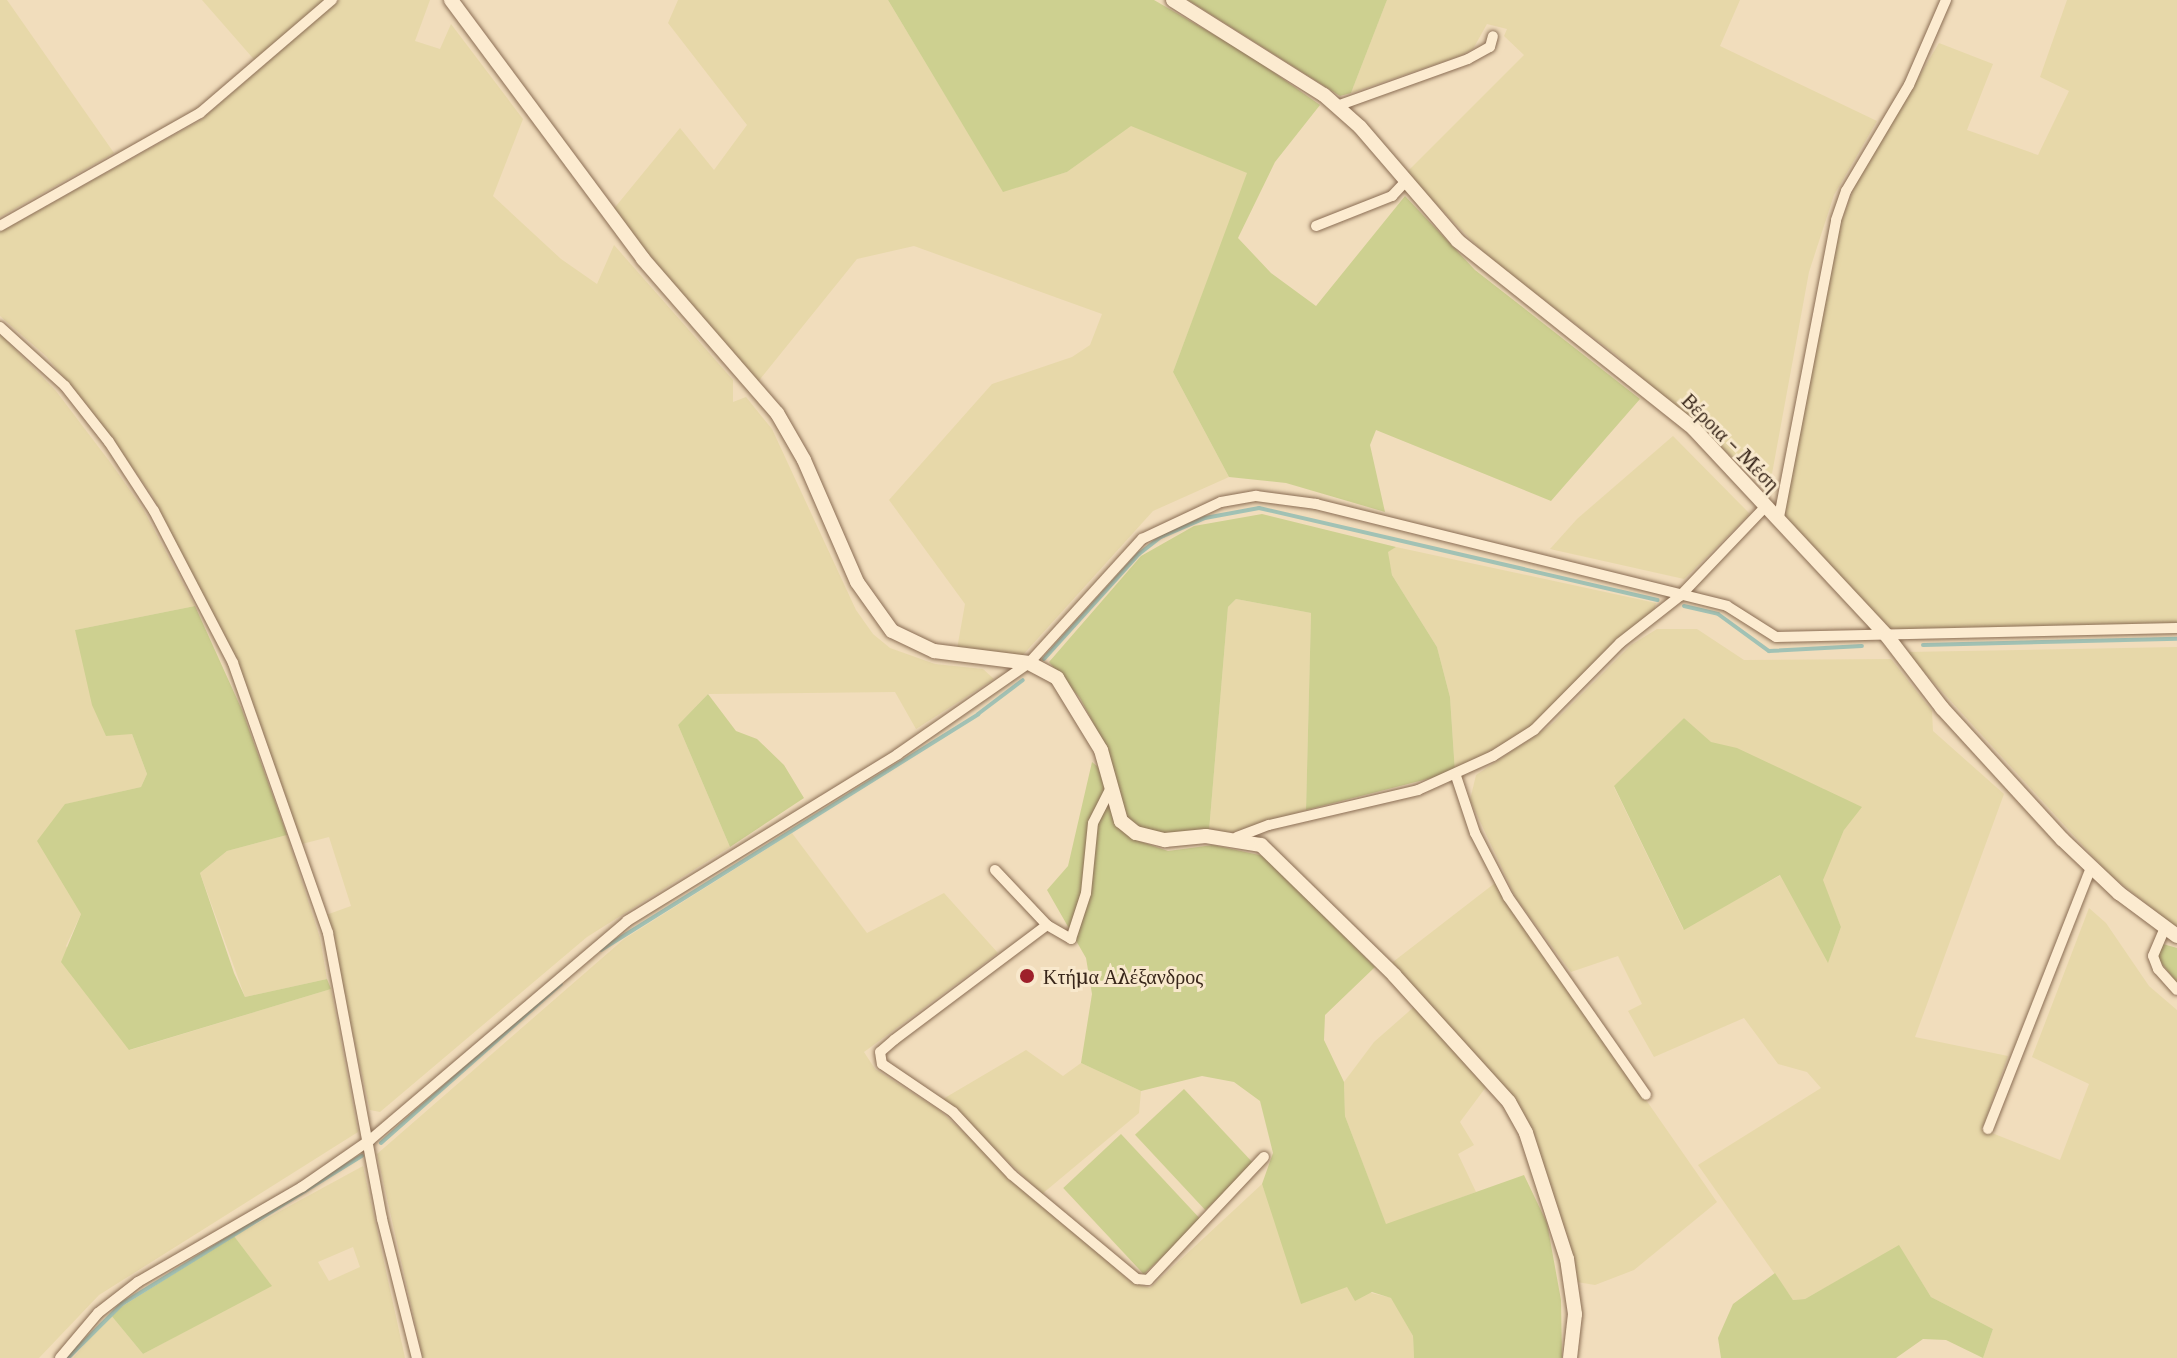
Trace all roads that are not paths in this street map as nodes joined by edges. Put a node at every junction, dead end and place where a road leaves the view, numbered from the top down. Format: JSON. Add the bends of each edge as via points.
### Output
{"nodes":[{"id":1,"x":332,"y":0,"type":"edge"},
{"id":2,"x":451,"y":0,"type":"edge"},
{"id":3,"x":1173,"y":0,"type":"edge"},
{"id":4,"x":1946,"y":0,"type":"edge"},
{"id":5,"x":1493,"y":36,"type":"dead end"},
{"id":6,"x":1337,"y":106,"type":"junction"},
{"id":7,"x":1404,"y":183,"type":"junction"},
{"id":8,"x":0,"y":226,"type":"edge"},
{"id":9,"x":1316,"y":226,"type":"dead end"},
{"id":10,"x":0,"y":327,"type":"edge"},
{"id":11,"x":1766,"y":506,"type":"junction"},
{"id":12,"x":1779,"y":517,"type":"junction"},
{"id":13,"x":1680,"y":596,"type":"junction"},
{"id":14,"x":2177,"y":628,"type":"edge"},
{"id":15,"x":1887,"y":636,"type":"junction"},
{"id":16,"x":1029,"y":663,"type":"junction"},
{"id":17,"x":1456,"y":776,"type":"junction"},
{"id":18,"x":1110,"y":789,"type":"junction"},
{"id":19,"x":1237,"y":837,"type":"junction"},
{"id":20,"x":2091,"y":867,"type":"junction"},
{"id":21,"x":995,"y":870,"type":"dead end"},
{"id":22,"x":1047,"y":925,"type":"junction"},
{"id":23,"x":2171,"y":933,"type":"edge"},
{"id":24,"x":2177,"y":990,"type":"edge"},
{"id":25,"x":1646,"y":1095,"type":"dead end"},
{"id":26,"x":1988,"y":1129,"type":"dead end"},
{"id":27,"x":370,"y":1140,"type":"junction"},
{"id":28,"x":1264,"y":1157,"type":"dead end"},
{"id":29,"x":60,"y":1358,"type":"edge"},
{"id":30,"x":417,"y":1358,"type":"edge"},
{"id":31,"x":1570,"y":1358,"type":"edge"}],
"edges":[{"from":1,"to":8,"type":"street","via":[[200,113]]},
{"from":2,"to":16,"type":"street","via":[[643,259],[777,413],[804,460],[857,582],[882,620],[892,631],[934,651]]},
{"from":3,"to":6,"type":"street","name":"Βέροια - Μέση","via":[[1274,59]]},
{"from":4,"to":12,"type":"street","via":[[1909,85],[1846,191],[1836,220]]},
{"from":5,"to":6,"type":"street","via":[[1490,47],[1468,59]]},
{"from":6,"to":7,"type":"street","name":"Βέροια - Μέση"},
{"from":7,"to":9,"type":"street","via":[[1392,196]]},
{"from":7,"to":11,"type":"street","name":"Βέροια - Μέση","via":[[1458,241],[1694,429]]},
{"from":10,"to":27,"type":"street","via":[[65,386],[109,442],[154,511],[233,663],[328,933]]},
{"from":11,"to":12,"type":"street","name":"Βέροια - Μέση"},
{"from":11,"to":13,"type":"street"},
{"from":12,"to":15,"type":"street","name":"Βέροια - Μέση"},
{"from":13,"to":15,"type":"street","via":[[1727,606],[1776,637]]},
{"from":13,"to":16,"type":"street","via":[[1316,504],[1256,496],[1183,516],[1142,539]]},
{"from":13,"to":17,"type":"street","via":[[1620,643],[1534,730]]},
{"from":14,"to":15,"type":"street"},
{"from":15,"to":20,"type":"street","name":"Βέροια - Μέση","via":[[1942,708]]},
{"from":16,"to":18,"type":"street","via":[[1057,678],[1077,703],[1101,750]]},
{"from":16,"to":27,"type":"street","via":[[898,754],[627,921]]},
{"from":17,"to":19,"type":"street"},
{"from":17,"to":25,"type":"street","via":[[1475,833],[1508,897]]},
{"from":18,"to":19,"type":"street","via":[[1121,821],[1136,833],[1165,840]]},
{"from":18,"to":22,"type":"street","via":[[1093,823],[1086,893],[1075,935],[1066,939]]},
{"from":19,"to":31,"type":"street","via":[[1261,845],[1289,871],[1394,975],[1509,1102],[1526,1133],[1567,1259],[1575,1314]]},
{"from":20,"to":23,"type":"street","name":"Βέροια - Μέση"},
{"from":20,"to":26,"type":"street"},
{"from":21,"to":22,"type":"street"},
{"from":22,"to":28,"type":"street","via":[[894,1040],[880,1052],[882,1064],[953,1112],[1012,1175],[1137,1279],[1148,1280]]},
{"from":23,"to":24,"type":"street","via":[[2153,956]]},
{"from":27,"to":29,"type":"street","via":[[302,1187],[138,1282],[98,1313]]},
{"from":27,"to":30,"type":"street","via":[[382,1219]]}]}
